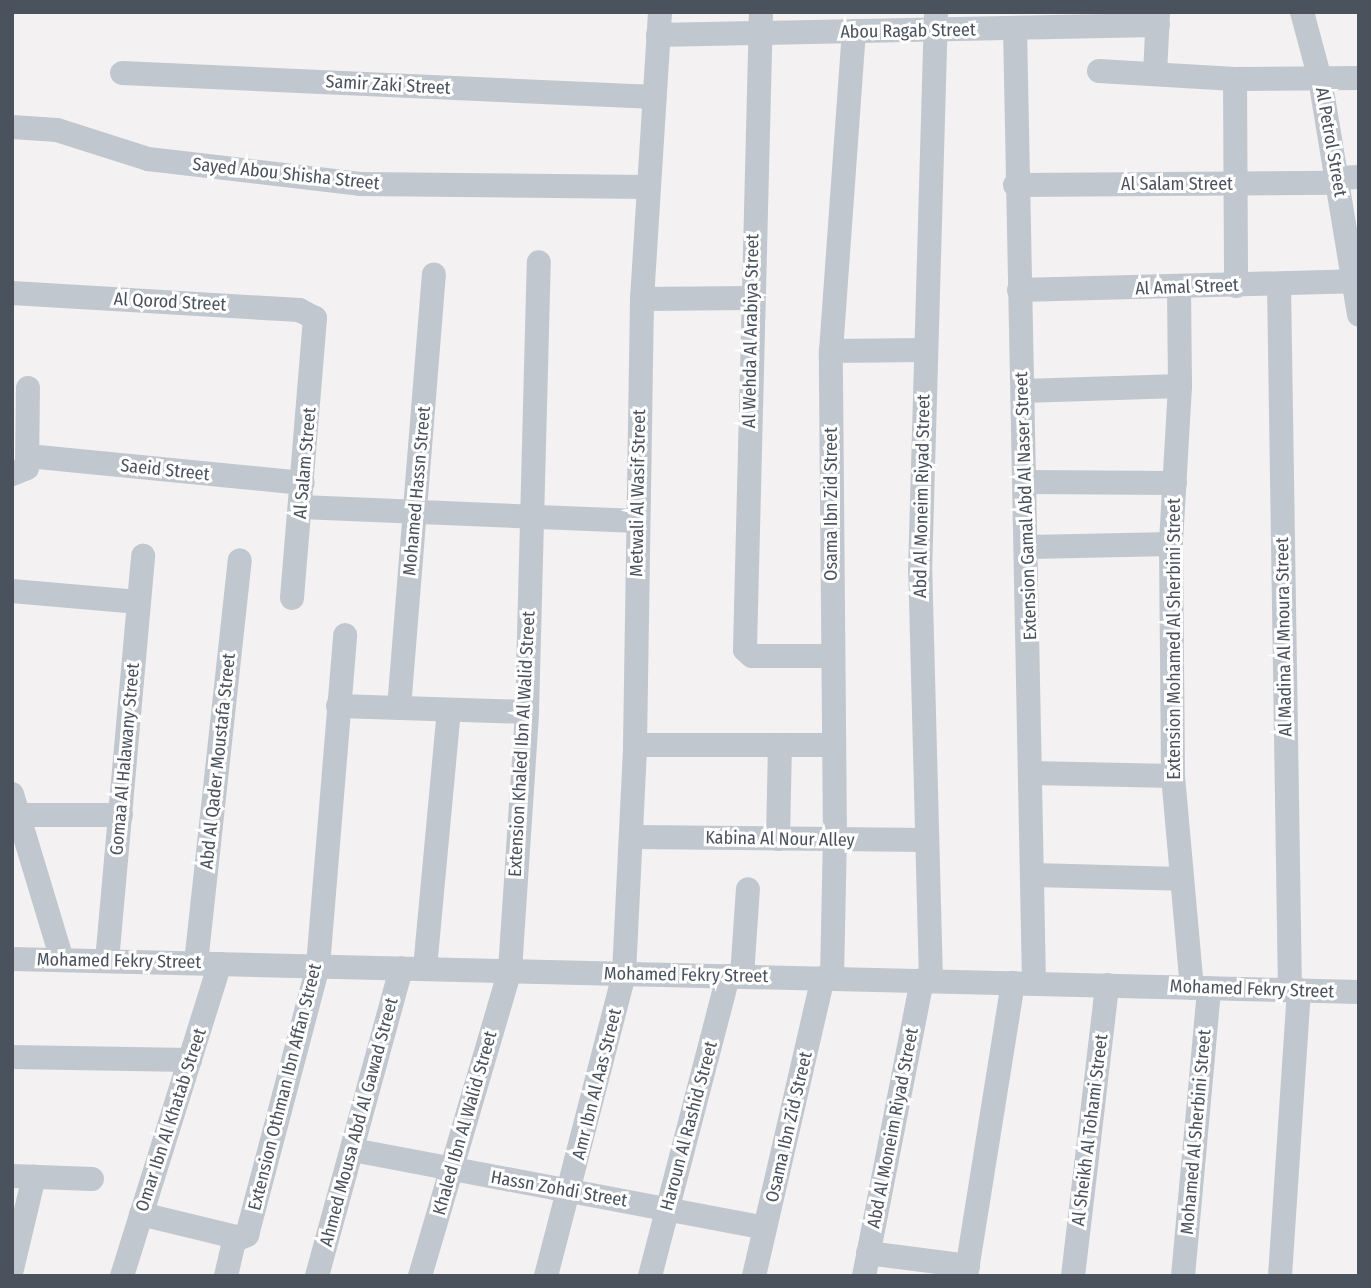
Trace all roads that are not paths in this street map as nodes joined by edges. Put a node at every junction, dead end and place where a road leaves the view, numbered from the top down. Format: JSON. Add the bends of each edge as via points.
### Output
{"nodes":[{"id":1,"x":1302,"y":12,"type":"edge"},
{"id":2,"x":1158,"y":19,"type":"edge"},
{"id":3,"x":936,"y":21,"type":"edge"},
{"id":4,"x":659,"y":23,"type":"edge"},
{"id":5,"x":761,"y":23,"type":"edge"},
{"id":6,"x":1015,"y":28,"type":"junction"},
{"id":7,"x":854,"y":32,"type":"junction"},
{"id":8,"x":1099,"y":71,"type":"dead end"},
{"id":9,"x":122,"y":73,"type":"dead end"},
{"id":10,"x":1155,"y":74,"type":"junction"},
{"id":11,"x":1359,"y":78,"type":"edge"},
{"id":12,"x":1235,"y":79,"type":"junction"},
{"id":13,"x":1320,"y":79,"type":"junction"},
{"id":14,"x":654,"y":97,"type":"junction"},
{"id":15,"x":12,"y":127,"type":"edge"},
{"id":16,"x":1345,"y":179,"type":"edge"},
{"id":17,"x":1233,"y":184,"type":"junction"},
{"id":18,"x":1015,"y":185,"type":"junction"},
{"id":19,"x":648,"y":187,"type":"junction"},
{"id":20,"x":539,"y":262,"type":"dead end"},
{"id":21,"x":1355,"y":268,"type":"edge"},
{"id":22,"x":434,"y":274,"type":"dead end"},
{"id":23,"x":1279,"y":284,"type":"junction"},
{"id":24,"x":1236,"y":286,"type":"junction"},
{"id":25,"x":1179,"y":289,"type":"junction"},
{"id":26,"x":1019,"y":290,"type":"junction"},
{"id":27,"x":12,"y":293,"type":"edge"},
{"id":28,"x":751,"y":298,"type":"junction"},
{"id":29,"x":642,"y":299,"type":"junction"},
{"id":30,"x":1359,"y":315,"type":"edge"},
{"id":31,"x":318,"y":327,"type":"joint"},
{"id":32,"x":924,"y":350,"type":"junction"},
{"id":33,"x":831,"y":351,"type":"junction"},
{"id":34,"x":1180,"y":386,"type":"junction"},
{"id":35,"x":28,"y":388,"type":"dead end"},
{"id":36,"x":1023,"y":391,"type":"junction"},
{"id":37,"x":20,"y":465,"type":"edge"},
{"id":38,"x":1027,"y":482,"type":"junction"},
{"id":39,"x":1175,"y":483,"type":"junction"},
{"id":40,"x":302,"y":495,"type":"junction"},
{"id":41,"x":415,"y":512,"type":"junction"},
{"id":42,"x":529,"y":517,"type":"junction"},
{"id":43,"x":638,"y":521,"type":"junction"},
{"id":44,"x":1171,"y":544,"type":"junction"},
{"id":45,"x":1029,"y":547,"type":"junction"},
{"id":46,"x":143,"y":556,"type":"dead end"},
{"id":47,"x":240,"y":560,"type":"dead end"},
{"id":48,"x":12,"y":591,"type":"edge"},
{"id":49,"x":292,"y":598,"type":"dead end"},
{"id":50,"x":139,"y":602,"type":"junction"},
{"id":51,"x":345,"y":635,"type":"dead end"},
{"id":52,"x":831,"y":656,"type":"junction"},
{"id":53,"x":338,"y":706,"type":"junction"},
{"id":54,"x":399,"y":708,"type":"junction"},
{"id":55,"x":449,"y":710,"type":"junction"},
{"id":56,"x":527,"y":712,"type":"junction"},
{"id":57,"x":635,"y":745,"type":"junction"},
{"id":58,"x":780,"y":745,"type":"junction"},
{"id":59,"x":833,"y":745,"type":"junction"},
{"id":60,"x":1031,"y":773,"type":"junction"},
{"id":61,"x":1173,"y":776,"type":"junction"},
{"id":62,"x":14,"y":804,"type":"edge"},
{"id":63,"x":121,"y":814,"type":"junction"},
{"id":64,"x":633,"y":838,"type":"junction"},
{"id":65,"x":778,"y":839,"type":"junction"},
{"id":66,"x":835,"y":839,"type":"junction"},
{"id":67,"x":927,"y":840,"type":"junction"},
{"id":68,"x":1033,"y":875,"type":"junction"},
{"id":69,"x":1181,"y":879,"type":"junction"},
{"id":70,"x":748,"y":889,"type":"dead end"},
{"id":71,"x":12,"y":959,"type":"edge"},
{"id":72,"x":62,"y":960,"type":"junction"},
{"id":73,"x":107,"y":961,"type":"junction"},
{"id":74,"x":208,"y":963,"type":"junction"},
{"id":75,"x":318,"y":966,"type":"junction"},
{"id":76,"x":401,"y":968,"type":"junction"},
{"id":77,"x":425,"y":968,"type":"junction"},
{"id":78,"x":510,"y":970,"type":"junction"},
{"id":79,"x":624,"y":974,"type":"junction"},
{"id":80,"x":735,"y":976,"type":"junction"},
{"id":81,"x":827,"y":978,"type":"junction"},
{"id":82,"x":927,"y":981,"type":"junction"},
{"id":83,"x":1024,"y":983,"type":"junction"},
{"id":84,"x":1107,"y":985,"type":"junction"},
{"id":85,"x":1200,"y":988,"type":"junction"},
{"id":86,"x":1295,"y":990,"type":"junction"},
{"id":87,"x":1359,"y":992,"type":"edge"},
{"id":88,"x":12,"y":1058,"type":"edge"},
{"id":89,"x":190,"y":1060,"type":"junction"},
{"id":90,"x":353,"y":1150,"type":"junction"},
{"id":91,"x":452,"y":1169,"type":"junction"},
{"id":92,"x":23,"y":1177,"type":"edge"},
{"id":93,"x":92,"y":1180,"type":"dead end"},
{"id":94,"x":571,"y":1191,"type":"junction"},
{"id":95,"x":667,"y":1208,"type":"junction"},
{"id":96,"x":141,"y":1214,"type":"junction"},
{"id":97,"x":765,"y":1228,"type":"junction"},
{"id":98,"x":235,"y":1237,"type":"junction"},
{"id":99,"x":866,"y":1264,"type":"edge"},
{"id":100,"x":12,"y":1269,"type":"edge"},
{"id":101,"x":967,"y":1271,"type":"edge"},
{"id":102,"x":122,"y":1276,"type":"edge"},
{"id":103,"x":226,"y":1276,"type":"edge"},
{"id":104,"x":317,"y":1276,"type":"edge"},
{"id":105,"x":420,"y":1276,"type":"edge"},
{"id":106,"x":546,"y":1276,"type":"edge"},
{"id":107,"x":650,"y":1276,"type":"edge"},
{"id":108,"x":754,"y":1276,"type":"edge"},
{"id":109,"x":1073,"y":1276,"type":"edge"},
{"id":110,"x":1183,"y":1276,"type":"edge"},
{"id":111,"x":1280,"y":1276,"type":"edge"}],
"edges":[{"from":1,"to":13,"type":"street","name":"Al Petrol Street"},
{"from":2,"to":6,"type":"street","name":"Abou Ragab Street"},
{"from":2,"to":10,"type":"street"},
{"from":3,"to":6,"type":"street","name":"Abou Ragab Street"},
{"from":3,"to":7,"type":"street","name":"Abou Ragab Street"},
{"from":3,"to":32,"type":"street","name":"Abd Al Moneim Riyad Street"},
{"from":4,"to":5,"type":"street","name":"Abou Ragab Street"},
{"from":4,"to":14,"type":"street","name":"Metwali Al Wasif Street"},
{"from":5,"to":7,"type":"street","name":"Abou Ragab Street"},
{"from":5,"to":28,"type":"street","name":"Al Wehda Al Arabiya Street"},
{"from":6,"to":18,"type":"street","name":"Extension Gamal Abd Al Naser Street"},
{"from":7,"to":33,"type":"street","name":"Osama Ibn Zid Street"},
{"from":8,"to":10,"type":"street"},
{"from":9,"to":14,"type":"street","name":"Samir Zaki Street"},
{"from":10,"to":12,"type":"street"},
{"from":11,"to":13,"type":"street"},
{"from":12,"to":13,"type":"street"},
{"from":12,"to":17,"type":"street"},
{"from":13,"to":16,"type":"street","name":"Al Petrol Street"},
{"from":14,"to":19,"type":"street","name":"Metwali Al Wasif Street"},
{"from":15,"to":19,"type":"street","name":"Sayed Abou Shisha Street","via":[[57,130],[148,159],[360,184]]},
{"from":16,"to":17,"type":"street","name":"Al Salam Street"},
{"from":16,"to":21,"type":"street","name":"Al Petrol Street"},
{"from":17,"to":18,"type":"street","name":"Al Salam Street"},
{"from":17,"to":24,"type":"street"},
{"from":18,"to":26,"type":"street","name":"Extension Gamal Abd Al Naser Street"},
{"from":19,"to":29,"type":"street","name":"Metwali Al Wasif Street"},
{"from":20,"to":42,"type":"street","name":"Extension Khaled Ibn Al Walid Street"},
{"from":21,"to":23,"type":"street","name":"Al Amal Street"},
{"from":21,"to":30,"type":"street","name":"Al Petrol Street"},
{"from":22,"to":41,"type":"street","name":"Mohamed Hassn Street"},
{"from":23,"to":24,"type":"street","name":"Al Amal Street"},
{"from":23,"to":86,"type":"street","name":"Al Madina Al Mnoura Street"},
{"from":24,"to":25,"type":"street","name":"Al Amal Street"},
{"from":25,"to":26,"type":"street","name":"Al Amal Street"},
{"from":25,"to":34,"type":"street","name":"Extension Mohamed Al Sherbini Street"},
{"from":26,"to":36,"type":"street","name":"Extension Gamal Abd Al Naser Street"},
{"from":27,"to":31,"type":"street","name":"Al Qorod Street","via":[[299,310],[309,312]]},
{"from":28,"to":29,"type":"street"},
{"from":28,"to":52,"type":"street","name":"Al Wehda Al Arabiya Street","via":[[745,650],[752,656]]},
{"from":29,"to":43,"type":"street","name":"Metwali Al Wasif Street"},
{"from":31,"to":40,"type":"street","name":"Al Salam Street"},
{"from":32,"to":33,"type":"street"},
{"from":32,"to":67,"type":"street","name":"Abd Al Moneim Riyad Street","via":[[920,572]]},
{"from":33,"to":52,"type":"street","name":"Osama Ibn Zid Street"},
{"from":34,"to":36,"type":"street"},
{"from":34,"to":39,"type":"street","name":"Extension Mohamed Al Sherbini Street"},
{"from":35,"to":37,"type":"street","name":"Saeid Street"},
{"from":36,"to":38,"type":"street","name":"Extension Gamal Abd Al Naser Street"},
{"from":37,"to":40,"type":"street","name":"Saeid Street"},
{"from":38,"to":39,"type":"street"},
{"from":38,"to":45,"type":"street","name":"Extension Gamal Abd Al Naser Street"},
{"from":39,"to":44,"type":"street","name":"Extension Mohamed Al Sherbini Street"},
{"from":40,"to":41,"type":"street","name":"Saeid Street"},
{"from":40,"to":49,"type":"street","name":"Al Salam Street"},
{"from":41,"to":42,"type":"street","name":"Saeid Street"},
{"from":41,"to":54,"type":"street","name":"Mohamed Hassn Street"},
{"from":42,"to":43,"type":"street","name":"Saeid Street"},
{"from":42,"to":56,"type":"street","name":"Extension Khaled Ibn Al Walid Street"},
{"from":43,"to":57,"type":"street","name":"Metwali Al Wasif Street"},
{"from":44,"to":45,"type":"street"},
{"from":44,"to":61,"type":"street","name":"Extension Mohamed Al Sherbini Street"},
{"from":45,"to":60,"type":"street","name":"Extension Gamal Abd Al Naser Street"},
{"from":46,"to":50,"type":"street","name":"Gomaa Al Halawany Street"},
{"from":47,"to":74,"type":"street","name":"Abd Al Qader Moustafa Street"},
{"from":48,"to":50,"type":"street"},
{"from":50,"to":63,"type":"street","name":"Gomaa Al Halawany Street"},
{"from":51,"to":53,"type":"street","name":"Extension Othman Ibn Affan Street"},
{"from":52,"to":59,"type":"street","name":"Osama Ibn Zid Street"},
{"from":53,"to":54,"type":"street"},
{"from":53,"to":75,"type":"street","name":"Extension Othman Ibn Affan Street"},
{"from":54,"to":55,"type":"street"},
{"from":55,"to":56,"type":"street"},
{"from":55,"to":77,"type":"street"},
{"from":56,"to":78,"type":"street","name":"Extension Khaled Ibn Al Walid Street"},
{"from":57,"to":58,"type":"street"},
{"from":57,"to":64,"type":"street","name":"Metwali Al Wasif Street"},
{"from":58,"to":59,"type":"street"},
{"from":58,"to":65,"type":"street"},
{"from":59,"to":66,"type":"street","name":"Osama Ibn Zid Street"},
{"from":60,"to":61,"type":"street"},
{"from":60,"to":68,"type":"street","name":"Extension Gamal Abd Al Naser Street"},
{"from":61,"to":69,"type":"street","name":"Extension Mohamed Al Sherbini Street"},
{"from":62,"to":63,"type":"street"},
{"from":62,"to":72,"type":"street"},
{"from":63,"to":73,"type":"street","name":"Gomaa Al Halawany Street"},
{"from":64,"to":65,"type":"street","name":"Kabina Al Nour Alley"},
{"from":64,"to":79,"type":"street","name":"Metwali Al Wasif Street"},
{"from":65,"to":66,"type":"street","name":"Kabina Al Nour Alley"},
{"from":66,"to":67,"type":"street","name":"Kabina Al Nour Alley"},
{"from":66,"to":81,"type":"street","name":"Osama Ibn Zid Street"},
{"from":67,"to":82,"type":"street","name":"Abd Al Moneim Riyad Street"},
{"from":68,"to":69,"type":"street"},
{"from":68,"to":83,"type":"street","name":"Extension Gamal Abd Al Naser Street"},
{"from":69,"to":85,"type":"street","name":"Extension Mohamed Al Sherbini Street"},
{"from":70,"to":80,"type":"street","name":"Haroun Al Rashid Street"},
{"from":71,"to":72,"type":"street","name":"Mohamed Fekry Street"},
{"from":72,"to":73,"type":"street","name":"Mohamed Fekry Street"},
{"from":73,"to":74,"type":"street","name":"Mohamed Fekry Street"},
{"from":74,"to":75,"type":"street","name":"Mohamed Fekry Street"},
{"from":74,"to":89,"type":"street","name":"Omar Ibn Al Khatab Street"},
{"from":75,"to":76,"type":"street","name":"Mohamed Fekry Street"},
{"from":75,"to":98,"type":"street","name":"Extension Othman Ibn Affan Street","via":[[247,1235]]},
{"from":76,"to":77,"type":"street","name":"Mohamed Fekry Street"},
{"from":76,"to":90,"type":"street","name":"Ahmed Mousa Abd Al Gawad Street"},
{"from":77,"to":78,"type":"street","name":"Mohamed Fekry Street"},
{"from":78,"to":79,"type":"street","name":"Mohamed Fekry Street"},
{"from":78,"to":91,"type":"street","name":"Khaled Ibn Al Walid Street"},
{"from":79,"to":80,"type":"street","name":"Mohamed Fekry Street"},
{"from":79,"to":94,"type":"street","name":"Amr Ibn Al Aas Street"},
{"from":80,"to":81,"type":"street","name":"Mohamed Fekry Street"},
{"from":80,"to":95,"type":"street","name":"Haroun Al Rashid Street"},
{"from":81,"to":82,"type":"street","name":"Mohamed Fekry Street"},
{"from":81,"to":97,"type":"street","name":"Osama Ibn Zid Street"},
{"from":82,"to":83,"type":"street","name":"Mohamed Fekry Street"},
{"from":82,"to":99,"type":"street","name":"Abd Al Moneim Riyad Street"},
{"from":83,"to":84,"type":"street","name":"Mohamed Fekry Street"},
{"from":83,"to":101,"type":"street","name":"Extension Gamal Abd Al Naser Street"},
{"from":84,"to":85,"type":"street","name":"Mohamed Fekry Street"},
{"from":84,"to":109,"type":"street","name":"Al Sheikh Al Tohami Street"},
{"from":85,"to":86,"type":"street","name":"Mohamed Fekry Street"},
{"from":85,"to":110,"type":"street","name":"Mohamed Al Sherbini Street"},
{"from":86,"to":87,"type":"street","name":"Mohamed Fekry Street"},
{"from":86,"to":111,"type":"street","name":"Al Madina Al Mnoura Street"},
{"from":88,"to":89,"type":"street"},
{"from":89,"to":96,"type":"street","name":"Omar Ibn Al Khatab Street"},
{"from":90,"to":91,"type":"street","name":"Hassn Zohdi Street"},
{"from":90,"to":104,"type":"street","name":"Ahmed Mousa Abd Al Gawad Street"},
{"from":91,"to":94,"type":"street","name":"Hassn Zohdi Street"},
{"from":91,"to":105,"type":"street","name":"Khaled Ibn Al Walid Street"},
{"from":92,"to":93,"type":"street"},
{"from":92,"to":100,"type":"street"},
{"from":94,"to":95,"type":"street","name":"Hassn Zohdi Street"},
{"from":94,"to":106,"type":"street","name":"Amr Ibn Al Aas Street"},
{"from":95,"to":97,"type":"street","name":"Hassn Zohdi Street"},
{"from":95,"to":107,"type":"street","name":"Haroun Al Rashid Street"},
{"from":96,"to":98,"type":"street"},
{"from":96,"to":102,"type":"street","name":"Omar Ibn Al Khatab Street"},
{"from":97,"to":108,"type":"street","name":"Osama Ibn Zid Street"},
{"from":98,"to":103,"type":"street","name":"Extension Othman Ibn Affan Street"},
{"from":99,"to":101,"type":"street"}]}
